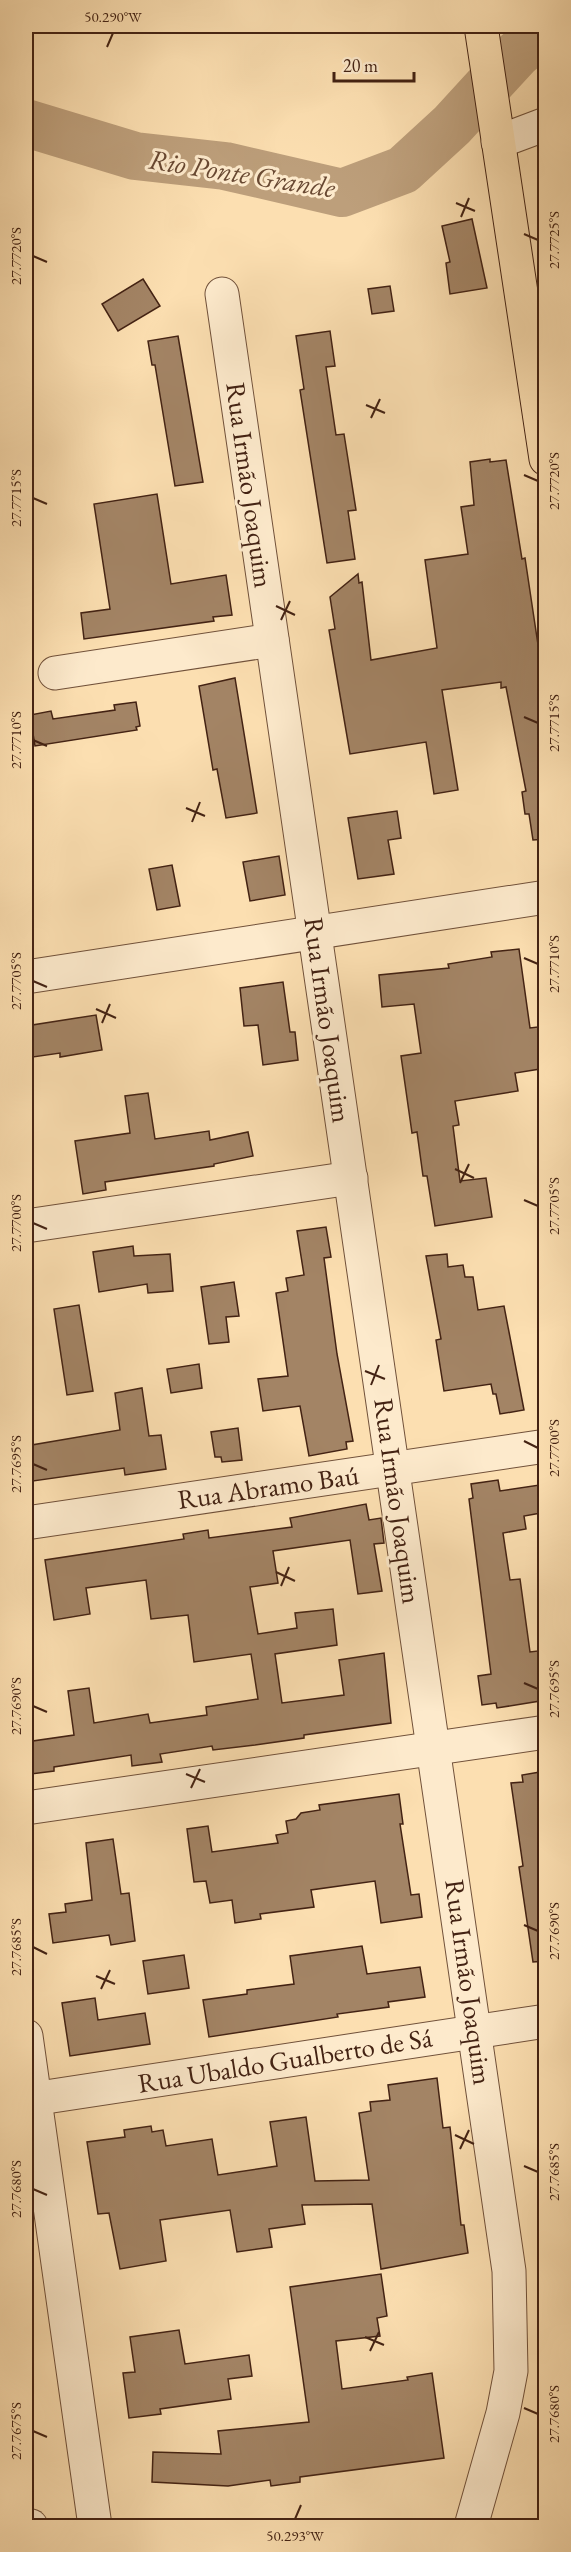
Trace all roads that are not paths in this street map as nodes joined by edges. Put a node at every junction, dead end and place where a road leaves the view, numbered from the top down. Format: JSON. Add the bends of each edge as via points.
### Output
{"nodes":[{"id":1,"x":481,"y":26,"type":"edge"},
{"id":2,"x":546,"y":124,"type":"edge"},
{"id":3,"x":498,"y":142,"type":"junction"},
{"id":4,"x":222,"y":294,"type":"dead end"},
{"id":5,"x":535,"y":319,"type":"edge"},
{"id":6,"x":546,"y":459,"type":"edge"},
{"id":7,"x":272,"y":640,"type":"junction"},
{"id":8,"x":55,"y":673,"type":"dead end"},
{"id":9,"x":546,"y":897,"type":"edge"},
{"id":10,"x":315,"y":933,"type":"junction"},
{"id":11,"x":26,"y":977,"type":"edge"},
{"id":12,"x":351,"y":1178,"type":"junction"},
{"id":13,"x":26,"y":1226,"type":"edge"},
{"id":14,"x":546,"y":1446,"type":"edge"},
{"id":15,"x":393,"y":1468,"type":"junction"},
{"id":16,"x":26,"y":1523,"type":"edge"},
{"id":17,"x":546,"y":1732,"type":"edge"},
{"id":18,"x":434,"y":1748,"type":"junction"},
{"id":19,"x":26,"y":1808,"type":"edge"},
{"id":20,"x":546,"y":2021,"type":"edge"},
{"id":21,"x":476,"y":2032,"type":"junction"},
{"id":22,"x":26,"y":2036,"type":"edge"},
{"id":23,"x":30,"y":2099,"type":"edge"},
{"id":24,"x":26,"y":2526,"type":"edge"},
{"id":25,"x":31,"y":2526,"type":"edge"},
{"id":26,"x":95,"y":2526,"type":"edge"},
{"id":27,"x":471,"y":2526,"type":"edge"}],
"edges":[{"from":1,"to":3,"type":"main road"},
{"from":2,"to":3,"type":"street"},
{"from":3,"to":5,"type":"main road"},
{"from":4,"to":7,"type":"street","name":"Rua Irmão Joaquim"},
{"from":5,"to":6,"type":"main road"},
{"from":7,"to":8,"type":"street"},
{"from":7,"to":10,"type":"street","name":"Rua Irmão Joaquim"},
{"from":9,"to":10,"type":"street"},
{"from":10,"to":11,"type":"street"},
{"from":10,"to":12,"type":"street","name":"Rua Irmão Joaquim"},
{"from":12,"to":13,"type":"street"},
{"from":12,"to":15,"type":"street","name":"Rua Irmão Joaquim"},
{"from":14,"to":15,"type":"street","name":"Rua Abramo Baú"},
{"from":15,"to":16,"type":"street","name":"Rua Abramo Baú"},
{"from":15,"to":18,"type":"street","name":"Rua Irmão Joaquim"},
{"from":17,"to":18,"type":"street"},
{"from":18,"to":19,"type":"street"},
{"from":18,"to":21,"type":"street","name":"Rua Irmão Joaquim"},
{"from":20,"to":21,"type":"street","name":"Rua Ubaldo Gualberto de Sá"},
{"from":21,"to":23,"type":"street","name":"Rua Ubaldo Gualberto de Sá"},
{"from":21,"to":27,"type":"street","name":"Rua Irmão Joaquim","via":[[501,2202],[512,2328],[511,2371],[503,2413]]},
{"from":22,"to":23,"type":"street"},
{"from":23,"to":26,"type":"street"},
{"from":24,"to":25,"type":"street"}]}
